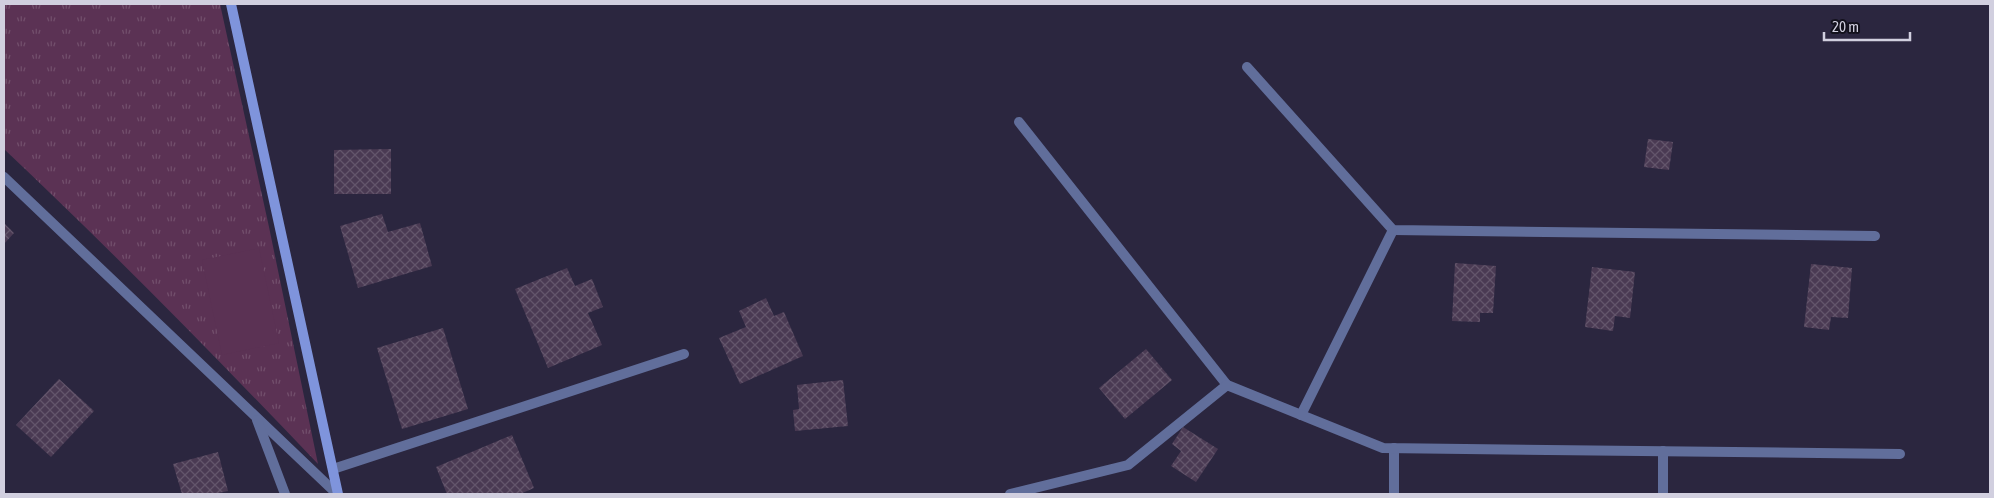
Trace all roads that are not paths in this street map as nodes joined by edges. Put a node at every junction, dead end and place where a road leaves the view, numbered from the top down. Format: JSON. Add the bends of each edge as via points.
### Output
{"nodes":[{"id":1,"x":231,"y":4,"type":"edge"},
{"id":2,"x":1247,"y":67,"type":"dead end"},
{"id":3,"x":1019,"y":122,"type":"dead end"},
{"id":4,"x":4,"y":177,"type":"edge"},
{"id":5,"x":1394,"y":230,"type":"junction"},
{"id":6,"x":1875,"y":236,"type":"dead end"},
{"id":7,"x":684,"y":354,"type":"dead end"},
{"id":8,"x":1227,"y":385,"type":"junction"},
{"id":9,"x":1301,"y":415,"type":"junction"},
{"id":10,"x":256,"y":416,"type":"junction"},
{"id":11,"x":1394,"y":448,"type":"junction"},
{"id":12,"x":1663,"y":451,"type":"junction"},
{"id":13,"x":1900,"y":454,"type":"dead end"},
{"id":14,"x":332,"y":469,"type":"junction"},
{"id":15,"x":285,"y":494,"type":"edge"},
{"id":16,"x":337,"y":494,"type":"edge"},
{"id":17,"x":1010,"y":494,"type":"edge"},
{"id":18,"x":1394,"y":494,"type":"edge"},
{"id":19,"x":1663,"y":494,"type":"edge"}],
"edges":[{"from":1,"to":14,"type":"street"},
{"from":2,"to":5,"type":"street"},
{"from":3,"to":8,"type":"street"},
{"from":4,"to":10,"type":"street"},
{"from":5,"to":6,"type":"street"},
{"from":5,"to":9,"type":"street"},
{"from":7,"to":14,"type":"street"},
{"from":8,"to":9,"type":"street"},
{"from":8,"to":17,"type":"street","via":[[1128,465]]},
{"from":9,"to":11,"type":"street","via":[[1383,448]]},
{"from":10,"to":15,"type":"street"},
{"from":10,"to":16,"type":"street"},
{"from":11,"to":12,"type":"street"},
{"from":11,"to":18,"type":"street"},
{"from":12,"to":13,"type":"street"},
{"from":12,"to":19,"type":"street"},
{"from":14,"to":16,"type":"street"}]}
